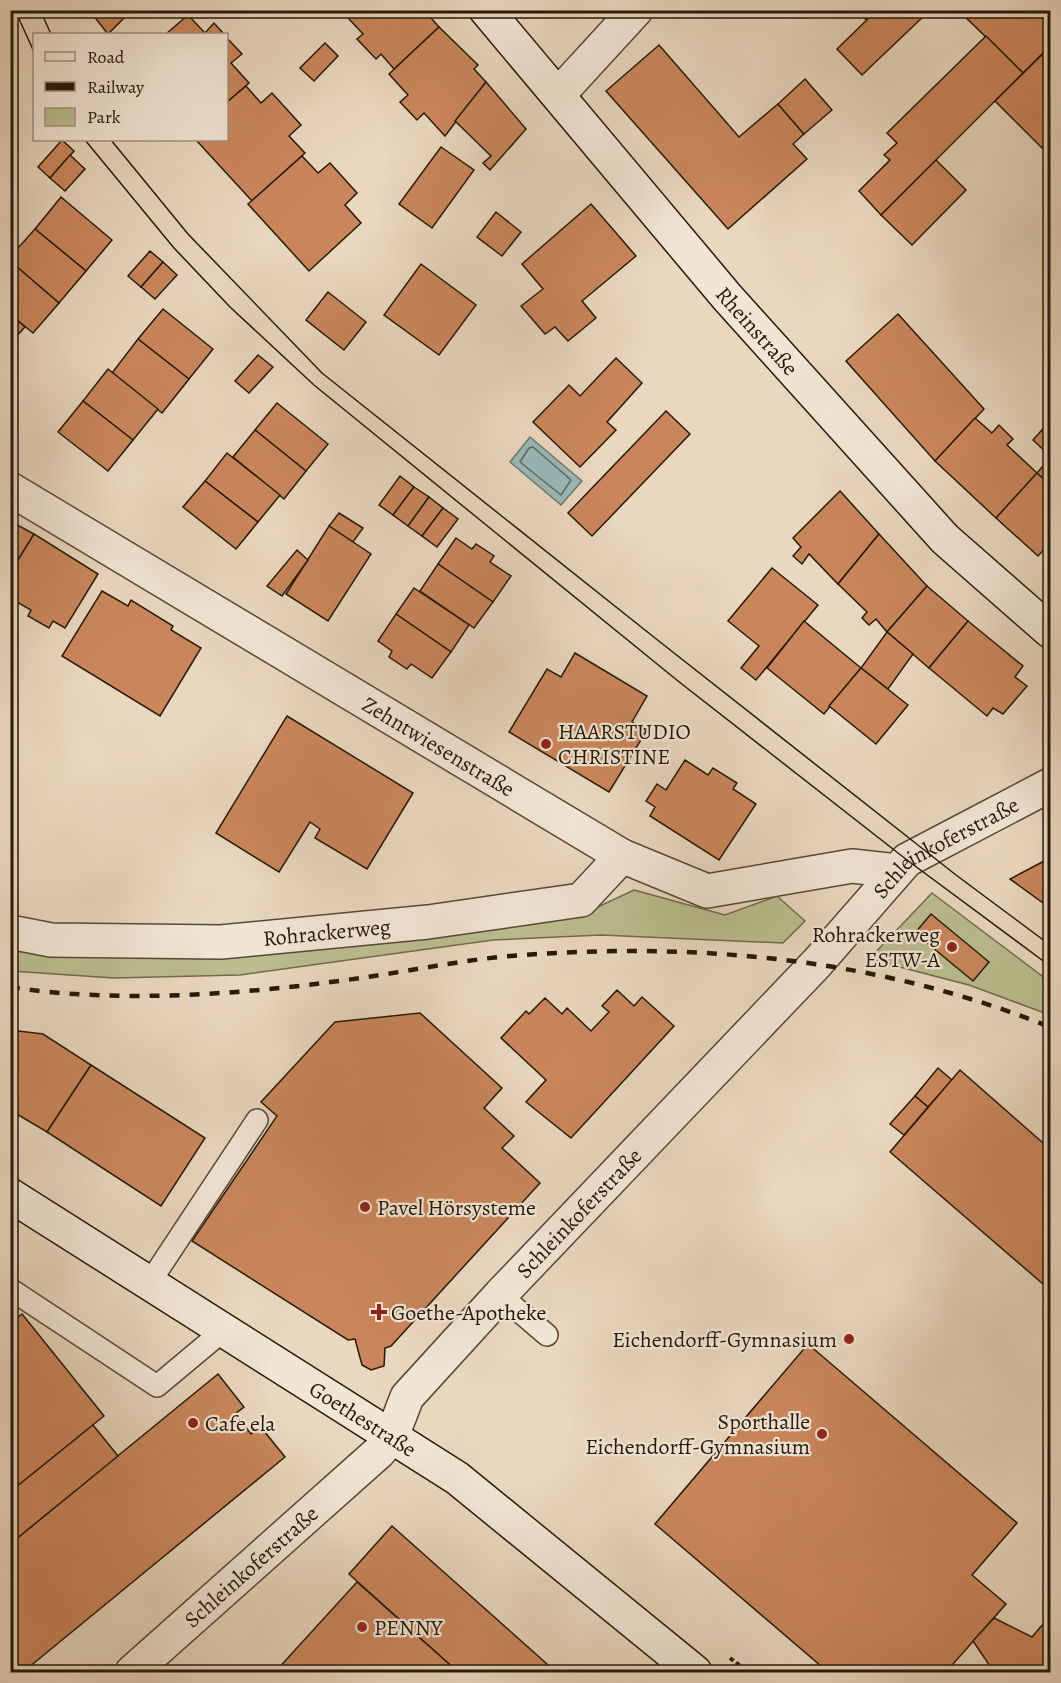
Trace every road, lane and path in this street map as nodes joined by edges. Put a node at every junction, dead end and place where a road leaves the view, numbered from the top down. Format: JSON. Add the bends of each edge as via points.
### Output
{"nodes":[{"id":1,"x":486,"y":10,"type":"edge"},
{"id":2,"x":636,"y":10,"type":"edge"},
{"id":3,"x":558,"y":95,"type":"junction"},
{"id":4,"x":10,"y":489,"type":"edge"},
{"id":5,"x":1050,"y":631,"type":"edge"},
{"id":6,"x":1050,"y":785,"type":"edge"},
{"id":7,"x":622,"y":856,"type":"junction"},
{"id":8,"x":897,"y":871,"type":"junction"},
{"id":9,"x":10,"y":932,"type":"edge"},
{"id":10,"x":257,"y":1120,"type":"dead end"},
{"id":11,"x":10,"y":1195,"type":"edge"},
{"id":12,"x":150,"y":1282,"type":"junction"},
{"id":13,"x":10,"y":1289,"type":"edge"},
{"id":14,"x":500,"y":1295,"type":"junction"},
{"id":15,"x":224,"y":1330,"type":"junction"},
{"id":16,"x":547,"y":1335,"type":"dead end"},
{"id":17,"x":392,"y":1436,"type":"junction"},
{"id":18,"x":132,"y":1672,"type":"edge"},
{"id":19,"x":695,"y":1672,"type":"edge"}],
"edges":[{"from":1,"to":3,"type":"street","name":"Rheinstraße"},
{"from":2,"to":3,"type":"street"},
{"from":3,"to":5,"type":"street","name":"Rheinstraße","via":[[727,297],[945,539]]},
{"from":4,"to":7,"type":"street","name":"Zehntwiesenstraße"},
{"from":6,"to":8,"type":"street","name":"Schleinkoferstraße","via":[[925,849]]},
{"from":7,"to":8,"type":"street","name":"Zehntwiesenstraße","via":[[707,891],[852,866]]},
{"from":7,"to":9,"type":"street","name":"Rohrackerweg","via":[[581,900],[428,922],[221,942],[51,940]]},
{"from":8,"to":14,"type":"street","name":"Schleinkoferstraße","via":[[817,963]]},
{"from":10,"to":12,"type":"lane"},
{"from":11,"to":12,"type":"street","name":"Goethestraße"},
{"from":12,"to":15,"type":"street","name":"Goethestraße"},
{"from":13,"to":15,"type":"lane","via":[[157,1386]]},
{"from":14,"to":16,"type":"lane"},
{"from":14,"to":17,"type":"street","name":"Schleinkoferstraße","via":[[407,1397]]},
{"from":15,"to":17,"type":"street","name":"Goethestraße"},
{"from":17,"to":18,"type":"street","name":"Schleinkoferstraße","via":[[379,1452]]},
{"from":17,"to":19,"type":"street","name":"Goethestraße","via":[[458,1478]]}]}
